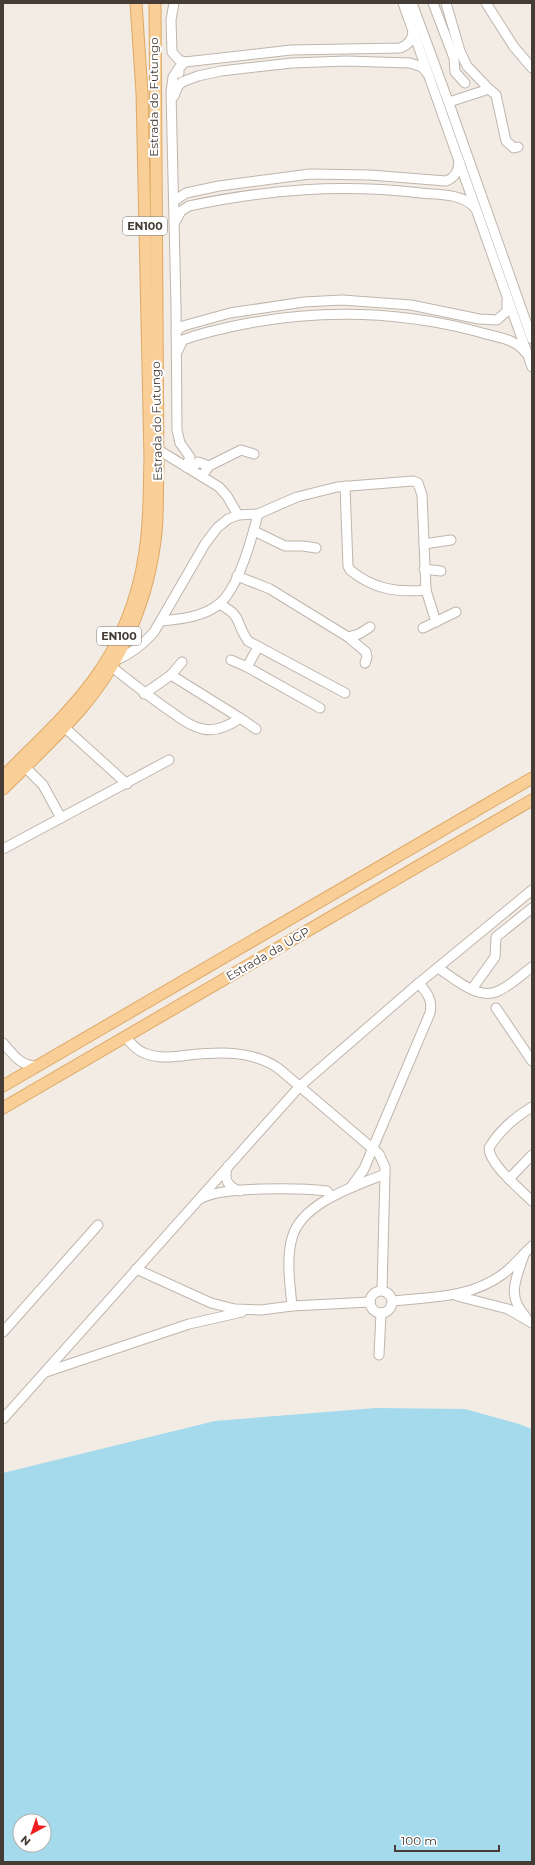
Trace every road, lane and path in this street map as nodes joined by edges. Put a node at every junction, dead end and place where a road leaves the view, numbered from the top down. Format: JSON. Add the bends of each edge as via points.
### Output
{"nodes":[{"id":1,"x":174,"y":3,"type":"edge"},
{"id":2,"x":403,"y":3,"type":"edge"},
{"id":3,"x":412,"y":3,"type":"edge"},
{"id":4,"x":433,"y":3,"type":"edge"},
{"id":5,"x":446,"y":3,"type":"edge"},
{"id":6,"x":486,"y":3,"type":"edge"},
{"id":7,"x":135,"y":6,"type":"edge"},
{"id":8,"x":156,"y":6,"type":"edge"},
{"id":9,"x":413,"y":29,"type":"junction"},
{"id":10,"x":303,"y":49,"type":"junction"},
{"id":11,"x":278,"y":51,"type":"junction"},
{"id":12,"x":459,"y":58,"type":"junction"},
{"id":13,"x":304,"y":63,"type":"junction"},
{"id":14,"x":279,"y":64,"type":"junction"},
{"id":15,"x":182,"y":65,"type":"junction"},
{"id":16,"x":532,"y":68,"type":"edge"},
{"id":17,"x":430,"y":78,"type":"junction"},
{"id":18,"x":188,"y":79,"type":"junction"},
{"id":19,"x":466,"y":83,"type":"dead end"},
{"id":20,"x":489,"y":89,"type":"junction"},
{"id":21,"x":172,"y":102,"type":"junction"},
{"id":22,"x":449,"y":102,"type":"junction"},
{"id":23,"x":518,"y":147,"type":"dead end"},
{"id":24,"x":459,"y":157,"type":"junction"},
{"id":25,"x":325,"y":175,"type":"junction"},
{"id":26,"x":299,"y":176,"type":"junction"},
{"id":27,"x":174,"y":179,"type":"junction"},
{"id":28,"x":324,"y":188,"type":"junction"},
{"id":29,"x":300,"y":189,"type":"junction"},
{"id":30,"x":191,"y":192,"type":"junction"},
{"id":31,"x":174,"y":201,"type":"junction"},
{"id":32,"x":189,"y":206,"type":"junction"},
{"id":33,"x":479,"y":216,"type":"junction"},
{"id":34,"x":175,"y":223,"type":"junction"},
{"id":35,"x":505,"y":290,"type":"junction"},
{"id":36,"x":328,"y":301,"type":"junction"},
{"id":37,"x":353,"y":301,"type":"junction"},
{"id":38,"x":176,"y":306,"type":"junction"},
{"id":39,"x":352,"y":314,"type":"junction"},
{"id":40,"x":328,"y":315,"type":"junction"},
{"id":41,"x":193,"y":323,"type":"junction"},
{"id":42,"x":176,"y":331,"type":"junction"},
{"id":43,"x":194,"y":336,"type":"junction"},
{"id":44,"x":532,"y":339,"type":"edge"},
{"id":45,"x":176,"y":353,"type":"junction"},
{"id":46,"x":531,"y":364,"type":"edge"},
{"id":47,"x":157,"y":449,"type":"junction"},
{"id":48,"x":254,"y":454,"type":"dead end"},
{"id":49,"x":209,"y":466,"type":"junction"},
{"id":50,"x":188,"y":468,"type":"junction"},
{"id":51,"x":202,"y":476,"type":"junction"},
{"id":52,"x":346,"y":486,"type":"junction"},
{"id":53,"x":258,"y":514,"type":"junction"},
{"id":54,"x":238,"y":515,"type":"junction"},
{"id":55,"x":254,"y":531,"type":"junction"},
{"id":56,"x":451,"y":540,"type":"dead end"},
{"id":57,"x":424,"y":544,"type":"junction"},
{"id":58,"x":316,"y":548,"type":"dead end"},
{"id":59,"x":424,"y":569,"type":"junction"},
{"id":60,"x":441,"y":571,"type":"dead end"},
{"id":61,"x":237,"y":576,"type":"junction"},
{"id":62,"x":426,"y":590,"type":"junction"},
{"id":63,"x":219,"y":604,"type":"junction"},
{"id":64,"x":456,"y":612,"type":"dead end"},
{"id":65,"x":161,"y":622,"type":"junction"},
{"id":66,"x":436,"y":622,"type":"junction"},
{"id":67,"x":370,"y":628,"type":"dead end"},
{"id":68,"x":423,"y":628,"type":"dead end"},
{"id":69,"x":348,"y":637,"type":"junction"},
{"id":70,"x":258,"y":647,"type":"junction"},
{"id":71,"x":231,"y":660,"type":"dead end"},
{"id":72,"x":182,"y":662,"type":"dead end"},
{"id":73,"x":365,"y":663,"type":"dead end"},
{"id":74,"x":113,"y":664,"type":"junction"},
{"id":75,"x":247,"y":667,"type":"junction"},
{"id":76,"x":171,"y":675,"type":"junction"},
{"id":77,"x":345,"y":693,"type":"dead end"},
{"id":78,"x":144,"y":694,"type":"junction"},
{"id":79,"x":320,"y":708,"type":"dead end"},
{"id":80,"x":240,"y":718,"type":"junction"},
{"id":81,"x":64,"y":727,"type":"junction"},
{"id":82,"x":256,"y":730,"type":"dead end"},
{"id":83,"x":169,"y":760,"type":"dead end"},
{"id":84,"x":25,"y":767,"type":"junction"},
{"id":85,"x":3,"y":777,"type":"edge"},
{"id":86,"x":532,"y":778,"type":"edge"},
{"id":87,"x":127,"y":784,"type":"junction"},
{"id":88,"x":3,"y":789,"type":"edge"},
{"id":89,"x":532,"y":800,"type":"edge"},
{"id":90,"x":61,"y":818,"type":"junction"},
{"id":91,"x":3,"y":849,"type":"edge"},
{"id":92,"x":532,"y":890,"type":"edge"},
{"id":93,"x":532,"y":908,"type":"edge"},
{"id":94,"x":532,"y":967,"type":"edge"},
{"id":95,"x":438,"y":968,"type":"junction"},
{"id":96,"x":420,"y":983,"type":"junction"},
{"id":97,"x":472,"y":989,"type":"junction"},
{"id":98,"x":496,"y":1008,"type":"dead end"},
{"id":99,"x":125,"y":1037,"type":"junction"},
{"id":100,"x":3,"y":1043,"type":"edge"},
{"id":101,"x":14,"y":1056,"type":"junction"},
{"id":102,"x":532,"y":1061,"type":"edge"},
{"id":103,"x":37,"y":1066,"type":"junction"},
{"id":104,"x":8,"y":1083,"type":"edge"},
{"id":105,"x":300,"y":1086,"type":"junction"},
{"id":106,"x":532,"y":1107,"type":"edge"},
{"id":107,"x":3,"y":1108,"type":"edge"},
{"id":108,"x":374,"y":1148,"type":"junction"},
{"id":109,"x":532,"y":1155,"type":"edge"},
{"id":110,"x":228,"y":1165,"type":"junction"},
{"id":111,"x":385,"y":1174,"type":"junction"},
{"id":112,"x":509,"y":1178,"type":"junction"},
{"id":113,"x":351,"y":1187,"type":"junction"},
{"id":114,"x":241,"y":1191,"type":"junction"},
{"id":115,"x":331,"y":1197,"type":"junction"},
{"id":116,"x":532,"y":1200,"type":"edge"},
{"id":117,"x":196,"y":1201,"type":"junction"},
{"id":118,"x":98,"y":1225,"type":"dead end"},
{"id":119,"x":529,"y":1249,"type":"edge"},
{"id":120,"x":136,"y":1269,"type":"junction"},
{"id":121,"x":382,"y":1290,"type":"junction"},
{"id":122,"x":454,"y":1295,"type":"junction"},
{"id":123,"x":393,"y":1301,"type":"junction"},
{"id":124,"x":370,"y":1302,"type":"junction"},
{"id":125,"x":292,"y":1306,"type":"junction"},
{"id":126,"x":261,"y":1310,"type":"junction"},
{"id":127,"x":381,"y":1313,"type":"junction"},
{"id":128,"x":531,"y":1323,"type":"edge"},
{"id":129,"x":3,"y":1332,"type":"edge"},
{"id":130,"x":379,"y":1355,"type":"dead end"},
{"id":131,"x":45,"y":1372,"type":"junction"},
{"id":132,"x":3,"y":1419,"type":"edge"}],
"edges":[{"from":1,"to":15,"type":"street","via":[[171,20],[172,52]]},
{"from":2,"to":9,"type":"street"},
{"from":3,"to":22,"type":"street"},
{"from":4,"to":12,"type":"street"},
{"from":5,"to":12,"type":"street","via":[[460,51]]},
{"from":6,"to":16,"type":"street","via":[[514,47]]},
{"from":7,"to":85,"type":"main road","name":"Estrada do Futungo","number":"EN100","via":[[142,93],[150,496],[143,563],[125,623],[93,681]]},
{"from":8,"to":47,"type":"main road","name":"Estrada do Futungo","number":"EN100","via":[[154,37]]},
{"from":9,"to":10,"type":"street","via":[[409,43],[400,48]]},
{"from":9,"to":17,"type":"street"},
{"from":10,"to":11,"type":"street"},
{"from":10,"to":13,"type":"street","via":[[297,55]]},
{"from":11,"to":14,"type":"street","via":[[284,54],[285,58]]},
{"from":11,"to":15,"type":"street"},
{"from":12,"to":19,"type":"street","via":[[456,72]]},
{"from":12,"to":20,"type":"street"},
{"from":13,"to":14,"type":"street"},
{"from":13,"to":17,"type":"street","via":[[410,63],[422,67]]},
{"from":14,"to":18,"type":"street","via":[[221,71]]},
{"from":15,"to":18,"type":"street","via":[[180,76]]},
{"from":15,"to":21,"type":"street","via":[[172,82]]},
{"from":17,"to":24,"type":"street"},
{"from":18,"to":21,"type":"street","via":[[178,86]]},
{"from":20,"to":22,"type":"street"},
{"from":20,"to":23,"type":"street","via":[[496,95],[506,141],[514,148]]},
{"from":21,"to":27,"type":"street"},
{"from":22,"to":44,"type":"street"},
{"from":24,"to":25,"type":"street","via":[[458,169],[451,179],[446,181],[370,175]]},
{"from":24,"to":33,"type":"street"},
{"from":25,"to":26,"type":"street"},
{"from":25,"to":28,"type":"street","via":[[320,176],[318,180]]},
{"from":26,"to":29,"type":"street","via":[[304,177],[306,181],[305,186]]},
{"from":26,"to":30,"type":"street","via":[[249,181]]},
{"from":27,"to":30,"type":"street","via":[[185,190]]},
{"from":27,"to":31,"type":"street"},
{"from":28,"to":29,"type":"street"},
{"from":28,"to":33,"type":"street","via":[[384,189],[454,197],[469,201]]},
{"from":29,"to":32,"type":"street","via":[[253,194]]},
{"from":30,"to":31,"type":"street"},
{"from":31,"to":32,"type":"street"},
{"from":31,"to":34,"type":"street"},
{"from":32,"to":34,"type":"street","via":[[181,211]]},
{"from":33,"to":35,"type":"street"},
{"from":34,"to":38,"type":"street"},
{"from":35,"to":37,"type":"street","via":[[508,304],[506,311],[497,320],[410,305]]},
{"from":35,"to":46,"type":"street"},
{"from":36,"to":37,"type":"street"},
{"from":36,"to":40,"type":"street","via":[[334,304],[334,309]]},
{"from":36,"to":41,"type":"street","via":[[230,313]]},
{"from":37,"to":39,"type":"street","via":[[349,302],[346,308]]},
{"from":38,"to":41,"type":"street","via":[[183,317]]},
{"from":38,"to":42,"type":"street"},
{"from":39,"to":40,"type":"street"},
{"from":39,"to":46,"type":"street","via":[[403,317],[464,328],[512,341],[522,348]]},
{"from":40,"to":43,"type":"street","via":[[263,320]]},
{"from":41,"to":42,"type":"street"},
{"from":42,"to":43,"type":"street"},
{"from":42,"to":45,"type":"street"},
{"from":43,"to":45,"type":"street","via":[[184,340]]},
{"from":45,"to":50,"type":"street","via":[[177,430],[180,443],[190,456]]},
{"from":47,"to":50,"type":"street"},
{"from":47,"to":74,"type":"main road","name":"Estrada do Futungo","number":"EN100","via":[[157,517],[150,572],[135,619]]},
{"from":48,"to":49,"type":"street","via":[[241,450]]},
{"from":49,"to":50,"type":"street","via":[[198,462]]},
{"from":49,"to":51,"type":"street"},
{"from":50,"to":51,"type":"street"},
{"from":51,"to":54,"type":"street","via":[[219,487]]},
{"from":52,"to":53,"type":"street","via":[[297,497]]},
{"from":52,"to":57,"type":"street","via":[[414,481],[418,483],[422,495]]},
{"from":52,"to":62,"type":"street","via":[[350,570],[379,587],[404,592]]},
{"from":53,"to":54,"type":"street"},
{"from":53,"to":55,"type":"street"},
{"from":54,"to":65,"type":"street","via":[[217,528],[205,544]]},
{"from":55,"to":58,"type":"street","via":[[285,546]]},
{"from":55,"to":61,"type":"street"},
{"from":56,"to":57,"type":"street"},
{"from":57,"to":59,"type":"street"},
{"from":59,"to":60,"type":"street"},
{"from":59,"to":62,"type":"street"},
{"from":61,"to":63,"type":"street","via":[[228,596]]},
{"from":61,"to":69,"type":"street","via":[[270,589]]},
{"from":62,"to":66,"type":"street"},
{"from":63,"to":65,"type":"street","via":[[190,617]]},
{"from":63,"to":70,"type":"street","via":[[236,616],[242,633],[248,641]]},
{"from":64,"to":66,"type":"street"},
{"from":65,"to":74,"type":"street","via":[[145,643]]},
{"from":66,"to":68,"type":"street"},
{"from":67,"to":69,"type":"street"},
{"from":69,"to":73,"type":"street","via":[[366,652]]},
{"from":70,"to":75,"type":"street"},
{"from":70,"to":77,"type":"street"},
{"from":71,"to":75,"type":"street"},
{"from":72,"to":76,"type":"street"},
{"from":74,"to":78,"type":"street"},
{"from":74,"to":81,"type":"main road","name":"Estrada do Futungo","number":"EN100"},
{"from":75,"to":79,"type":"street"},
{"from":76,"to":78,"type":"street"},
{"from":76,"to":80,"type":"street"},
{"from":78,"to":80,"type":"street","via":[[192,726],[219,729]]},
{"from":80,"to":82,"type":"street"},
{"from":81,"to":84,"type":"main road","name":"Estrada do Futungo","number":"EN100"},
{"from":81,"to":87,"type":"street"},
{"from":83,"to":87,"type":"street"},
{"from":84,"to":88,"type":"main road","name":"Estrada do Futungo","number":"EN100"},
{"from":84,"to":90,"type":"street","via":[[43,785]]},
{"from":86,"to":103,"type":"main road"},
{"from":87,"to":90,"type":"street"},
{"from":89,"to":99,"type":"main road","name":"Estrada da UGP"},
{"from":90,"to":91,"type":"street"},
{"from":92,"to":95,"type":"street"},
{"from":93,"to":97,"type":"street","via":[[496,937],[495,957]]},
{"from":94,"to":97,"type":"street","via":[[498,991],[483,993]]},
{"from":95,"to":96,"type":"street"},
{"from":95,"to":97,"type":"street"},
{"from":96,"to":105,"type":"street"},
{"from":96,"to":108,"type":"street","via":[[430,998],[430,1013]]},
{"from":98,"to":102,"type":"street"},
{"from":99,"to":105,"type":"street","via":[[143,1053],[157,1057],[221,1053],[252,1056],[266,1060]]},
{"from":99,"to":107,"type":"main road","name":"Estrada da UGP"},
{"from":100,"to":101,"type":"street"},
{"from":101,"to":103,"type":"street","via":[[25,1065]]},
{"from":101,"to":104,"type":"street","via":[[19,1069],[17,1075]]},
{"from":103,"to":104,"type":"main road"},
{"from":105,"to":108,"type":"street"},
{"from":105,"to":110,"type":"street"},
{"from":106,"to":112,"type":"street","via":[[505,1128],[489,1148],[489,1154]]},
{"from":108,"to":111,"type":"street","via":[[382,1160]]},
{"from":108,"to":113,"type":"street","via":[[364,1169]]},
{"from":109,"to":112,"type":"street"},
{"from":110,"to":114,"type":"street","via":[[225,1174],[227,1182],[232,1188]]},
{"from":110,"to":117,"type":"street"},
{"from":111,"to":113,"type":"street"},
{"from":111,"to":121,"type":"street"},
{"from":112,"to":116,"type":"street"},
{"from":113,"to":115,"type":"street"},
{"from":114,"to":115,"type":"street","via":[[294,1188],[327,1190]]},
{"from":114,"to":117,"type":"street","via":[[208,1195]]},
{"from":115,"to":125,"type":"street","via":[[305,1217],[292,1237],[289,1256]]},
{"from":117,"to":120,"type":"street"},
{"from":118,"to":129,"type":"street"},
{"from":119,"to":122,"type":"street","via":[[495,1279],[476,1289]]},
{"from":119,"to":128,"type":"street","via":[[514,1282],[514,1296],[520,1310]]},
{"from":120,"to":126,"type":"street","via":[[210,1303],[235,1309]]},
{"from":120,"to":131,"type":"street"},
{"from":121,"to":123,"type":"street","via":[[388,1292]]},
{"from":121,"to":124,"type":"street","via":[[372,1295]]},
{"from":122,"to":123,"type":"street"},
{"from":122,"to":128,"type":"street","via":[[508,1309]]},
{"from":123,"to":127,"type":"street","via":[[391,1308]]},
{"from":124,"to":125,"type":"street"},
{"from":124,"to":127,"type":"street","via":[[375,1311]]},
{"from":125,"to":126,"type":"street"},
{"from":126,"to":131,"type":"street","via":[[189,1324]]},
{"from":127,"to":130,"type":"street"},
{"from":131,"to":132,"type":"street"}]}
